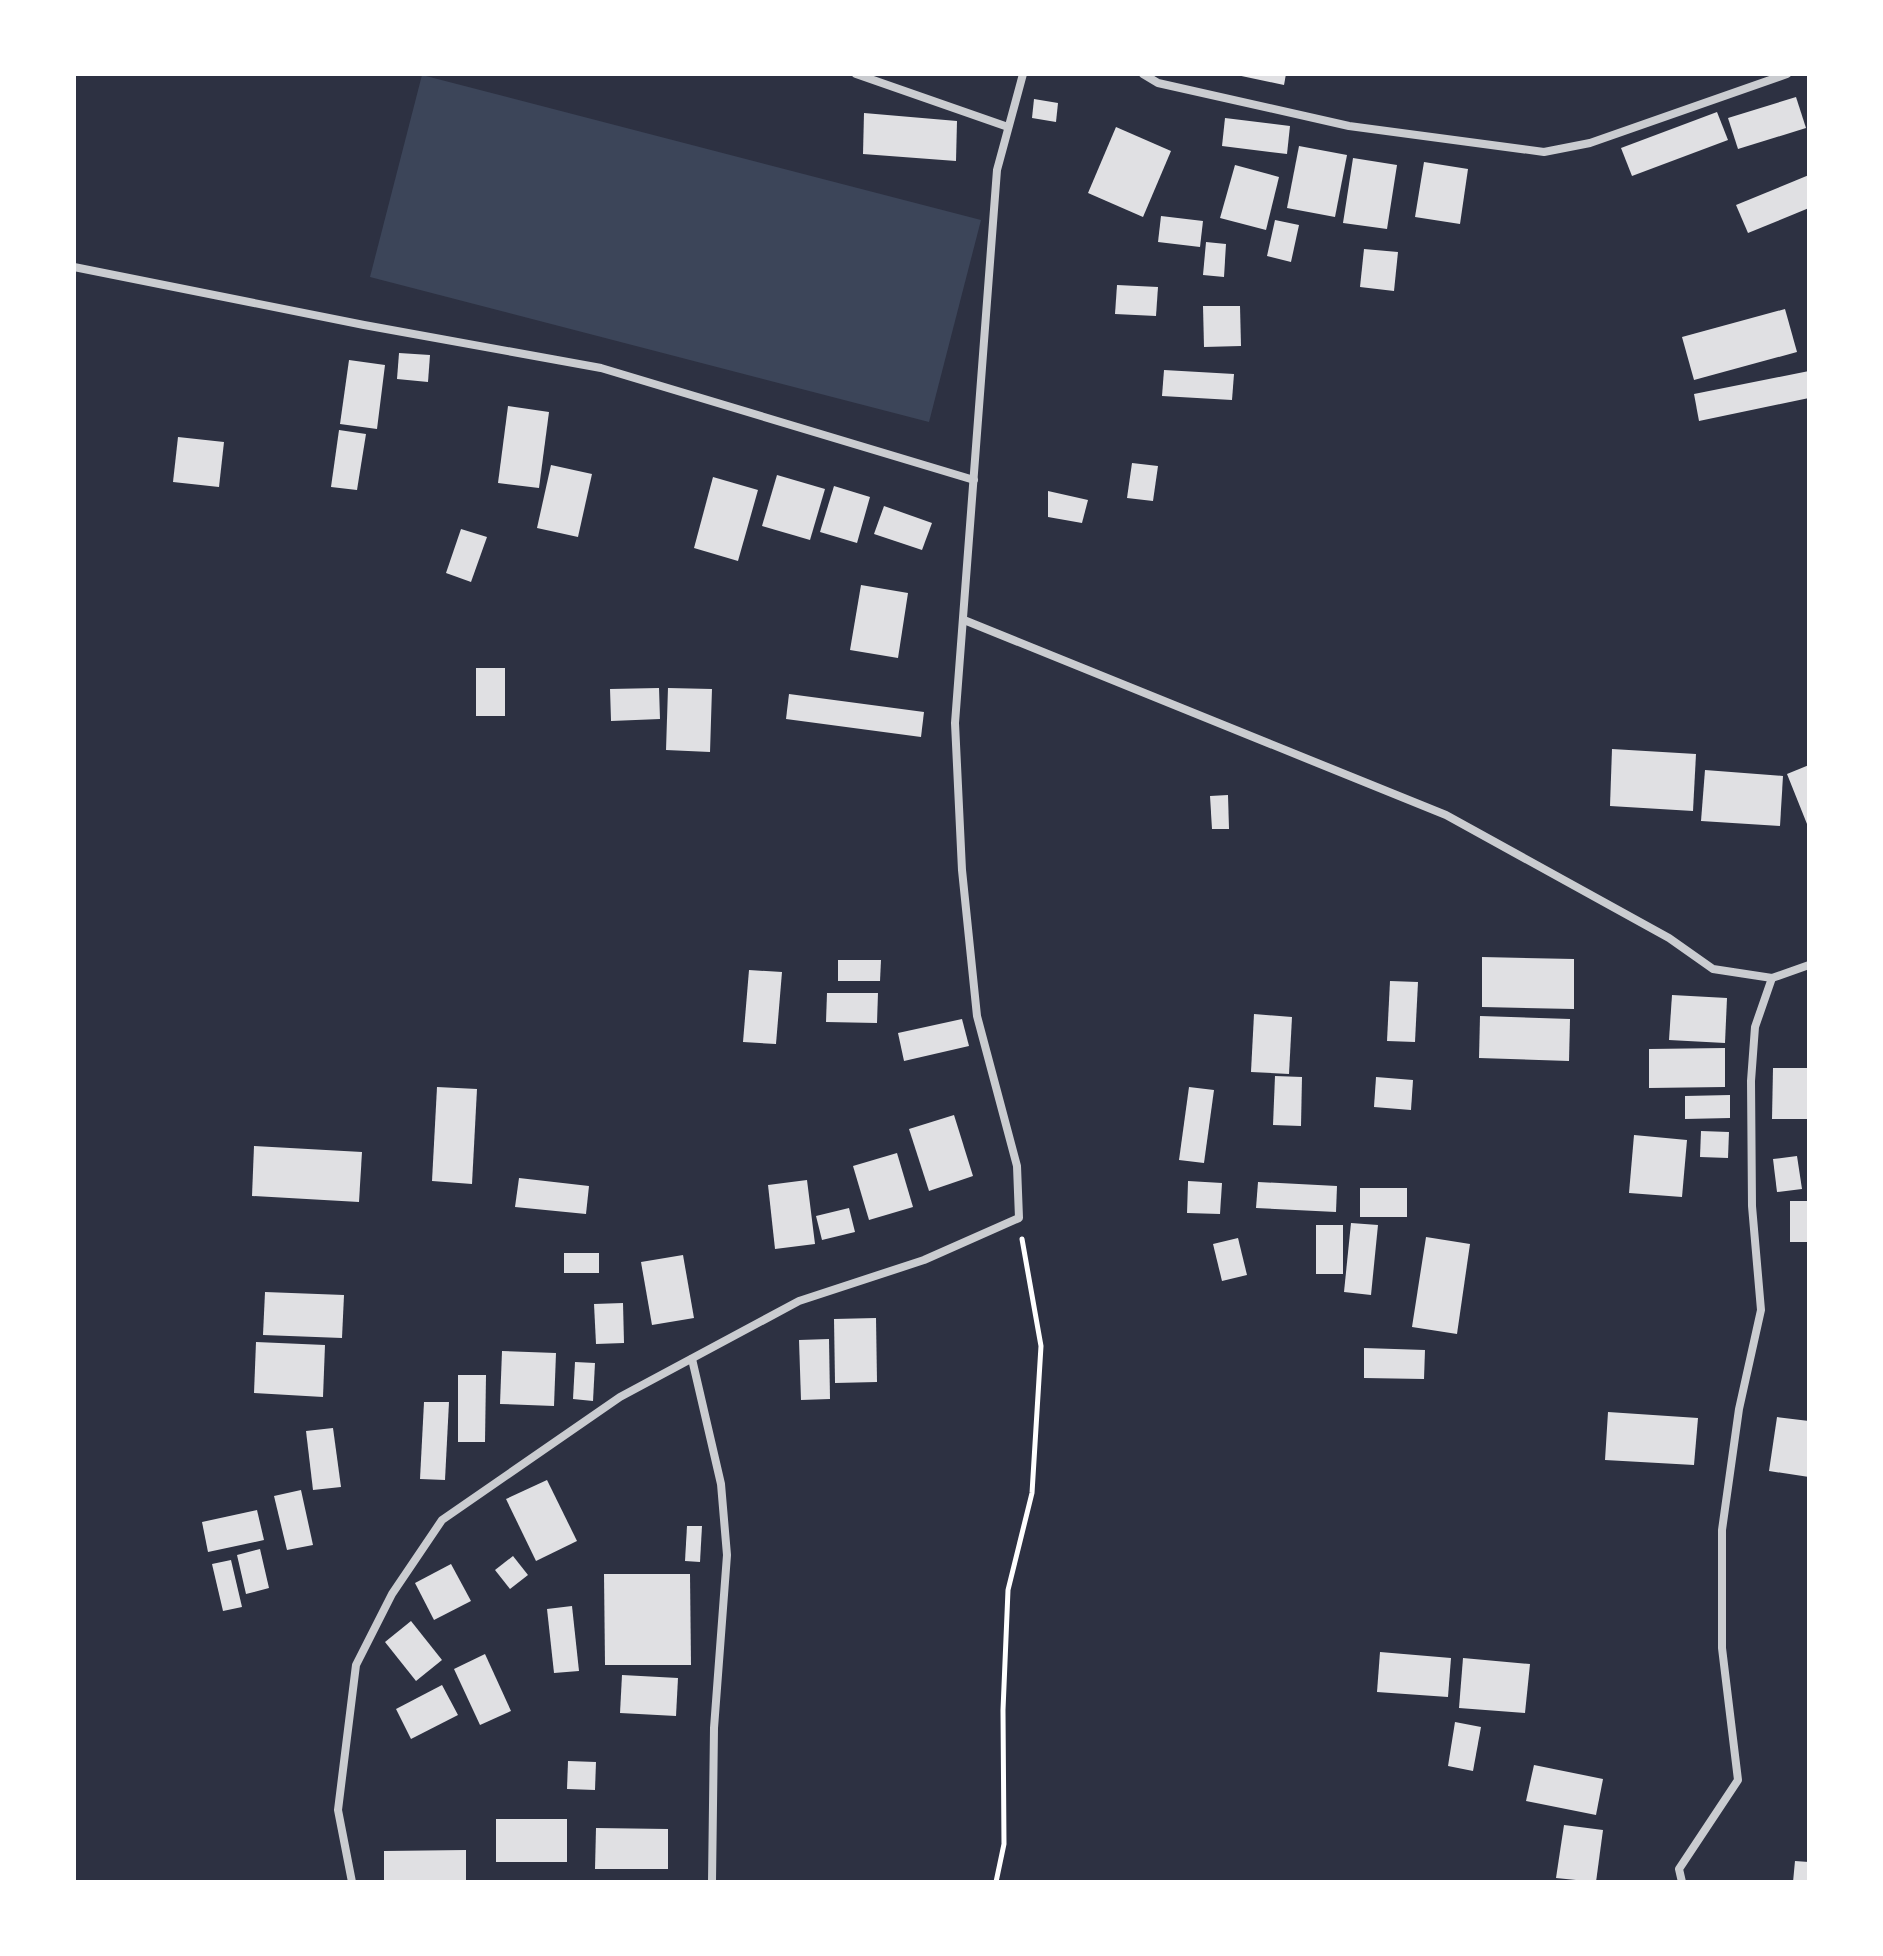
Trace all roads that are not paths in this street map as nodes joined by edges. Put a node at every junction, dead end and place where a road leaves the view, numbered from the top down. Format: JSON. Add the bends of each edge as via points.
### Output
{"nodes":[{"id":1,"x":856,"y":74,"type":"edge"},
{"id":2,"x":1023,"y":74,"type":"edge"},
{"id":3,"x":1143,"y":74,"type":"edge"},
{"id":4,"x":1787,"y":74,"type":"edge"},
{"id":5,"x":1008,"y":127,"type":"junction"},
{"id":6,"x":74,"y":267,"type":"edge"},
{"id":7,"x":974,"y":480,"type":"junction"},
{"id":8,"x":964,"y":620,"type":"junction"},
{"id":9,"x":1809,"y":965,"type":"edge"},
{"id":10,"x":1772,"y":978,"type":"junction"},
{"id":11,"x":692,"y":1359,"type":"junction"},
{"id":12,"x":352,"y":1882,"type":"edge"},
{"id":13,"x":712,"y":1882,"type":"edge"},
{"id":14,"x":1682,"y":1882,"type":"edge"}],
"edges":[{"from":1,"to":5,"type":"street"},
{"from":2,"to":5,"type":"street"},
{"from":3,"to":4,"type":"street","via":[[1158,83],[1349,126],[1544,152],[1590,143]]},
{"from":5,"to":7,"type":"street","via":[[997,170]]},
{"from":6,"to":7,"type":"street","via":[[601,368]]},
{"from":7,"to":8,"type":"street"},
{"from":8,"to":10,"type":"street","via":[[1446,815],[1669,938],[1713,969]]},
{"from":8,"to":11,"type":"street","via":[[955,723],[962,870],[977,1016],[1017,1166],[1019,1218],[924,1260],[799,1301]]},
{"from":9,"to":10,"type":"street"},
{"from":10,"to":14,"type":"street","via":[[1755,1027],[1751,1081],[1752,1206],[1761,1310],[1739,1409],[1722,1530],[1722,1648],[1738,1780],[1679,1869]]},
{"from":11,"to":12,"type":"street","via":[[620,1397],[442,1520],[392,1594],[356,1665],[338,1810]]},
{"from":11,"to":13,"type":"street","via":[[721,1484],[727,1555],[714,1728]]}]}
